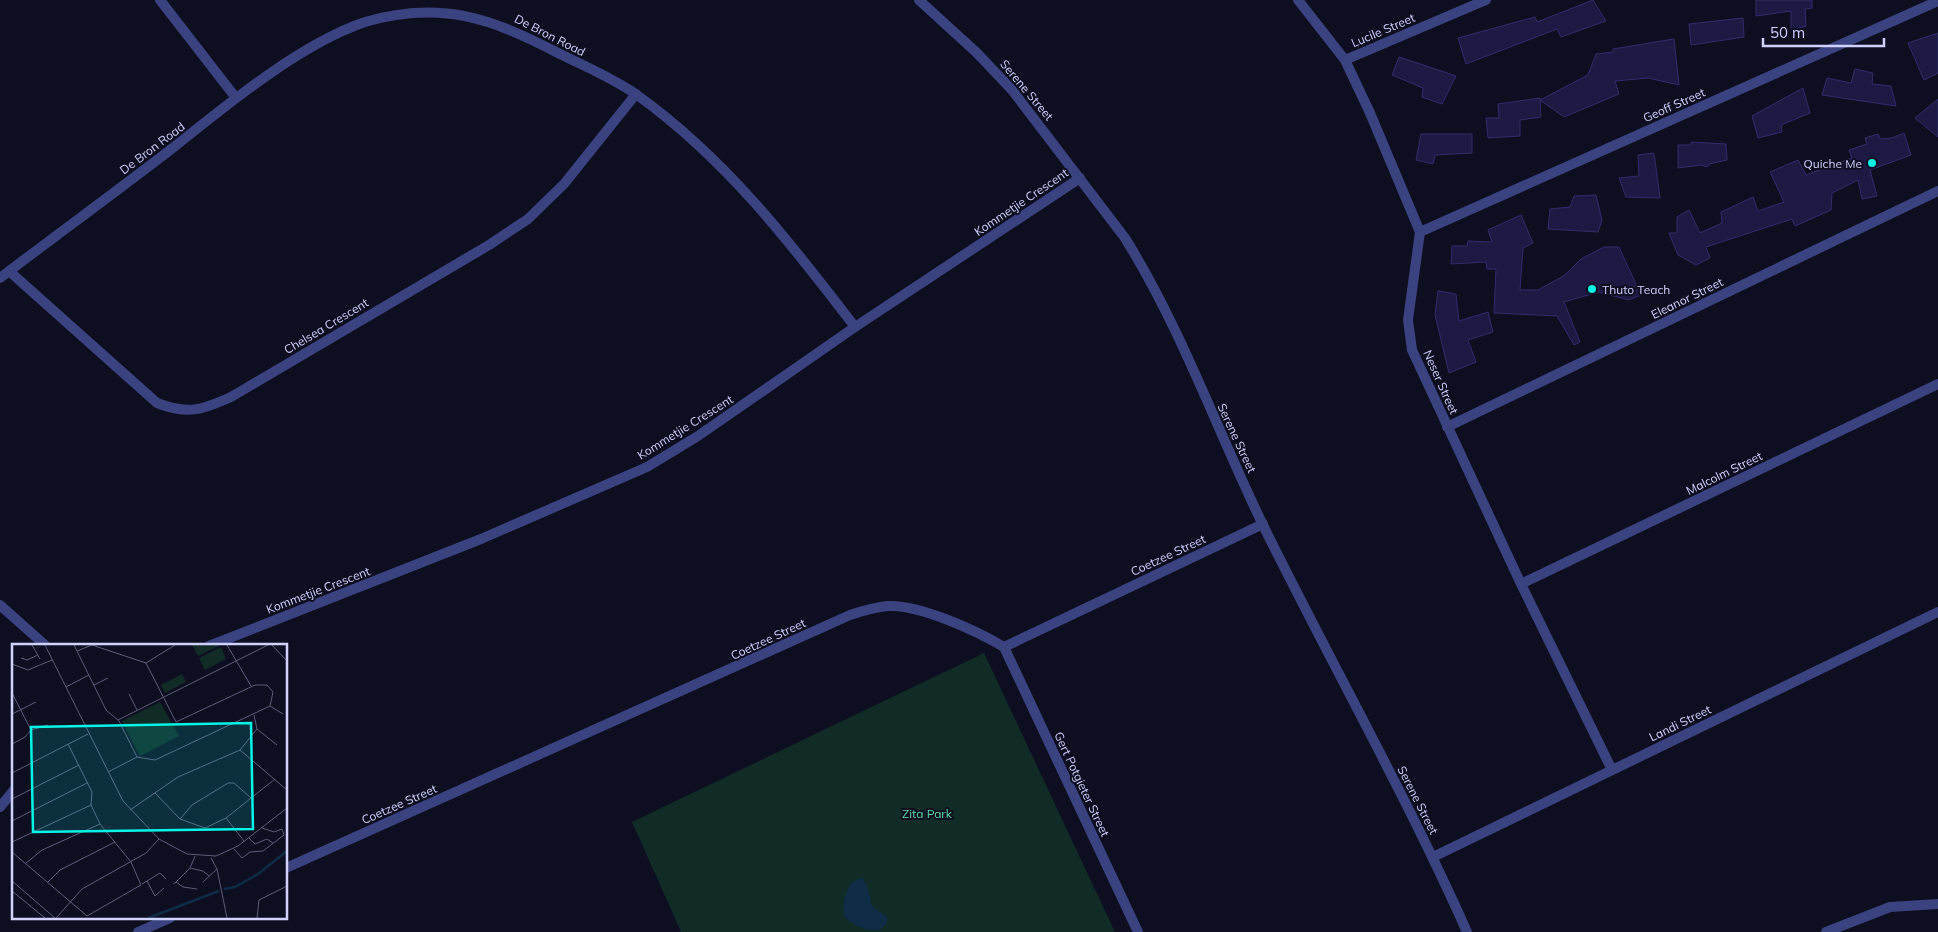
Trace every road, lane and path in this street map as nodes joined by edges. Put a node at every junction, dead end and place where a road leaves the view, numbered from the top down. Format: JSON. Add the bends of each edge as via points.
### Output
{"nodes":[{"id":1,"x":160,"y":0,"type":"edge"},
{"id":2,"x":919,"y":0,"type":"edge"},
{"id":3,"x":1298,"y":0,"type":"edge"},
{"id":4,"x":1486,"y":0,"type":"edge"},
{"id":5,"x":1938,"y":1,"type":"edge"},
{"id":6,"x":1345,"y":60,"type":"junction"},
{"id":7,"x":636,"y":94,"type":"junction"},
{"id":8,"x":236,"y":98,"type":"junction"},
{"id":9,"x":1080,"y":178,"type":"junction"},
{"id":10,"x":1938,"y":191,"type":"edge"},
{"id":11,"x":1420,"y":232,"type":"junction"},
{"id":12,"x":9,"y":271,"type":"junction"},
{"id":13,"x":0,"y":278,"type":"edge"},
{"id":14,"x":855,"y":327,"type":"junction"},
{"id":15,"x":1938,"y":384,"type":"edge"},
{"id":16,"x":1447,"y":427,"type":"junction"},
{"id":17,"x":1263,"y":524,"type":"junction"},
{"id":18,"x":1521,"y":584,"type":"junction"},
{"id":19,"x":0,"y":604,"type":"edge"},
{"id":20,"x":1938,"y":612,"type":"edge"},
{"id":21,"x":44,"y":644,"type":"edge"},
{"id":22,"x":214,"y":644,"type":"edge"},
{"id":23,"x":1004,"y":647,"type":"junction"},
{"id":24,"x":1612,"y":770,"type":"junction"},
{"id":25,"x":12,"y":792,"type":"edge"},
{"id":26,"x":0,"y":807,"type":"edge"},
{"id":27,"x":1433,"y":857,"type":"junction"},
{"id":28,"x":288,"y":867,"type":"edge"},
{"id":29,"x":1938,"y":904,"type":"edge"},
{"id":30,"x":165,"y":920,"type":"edge"},
{"id":31,"x":138,"y":932,"type":"edge"},
{"id":32,"x":1138,"y":932,"type":"edge"},
{"id":33,"x":1467,"y":932,"type":"edge"},
{"id":34,"x":1826,"y":932,"type":"edge"}],
"edges":[{"from":1,"to":8,"type":"street"},
{"from":2,"to":9,"type":"street","name":"Serene Street","via":[[997,72]]},
{"from":3,"to":6,"type":"street"},
{"from":4,"to":6,"type":"street","name":"Lucile Street"},
{"from":5,"to":11,"type":"street","name":"Geoff Street"},
{"from":6,"to":11,"type":"street"},
{"from":7,"to":8,"type":"street","name":"De Bron Road","via":[[509,27],[458,13],[417,10],[365,22],[335,35]]},
{"from":7,"to":12,"type":"street","name":"Chelsea Crescent","via":[[564,184],[528,219],[231,397],[207,408],[187,411],[157,403]]},
{"from":7,"to":14,"type":"street","name":"De Bron Road","via":[[739,184],[791,243]]},
{"from":8,"to":12,"type":"street","name":"De Bron Road"},
{"from":9,"to":14,"type":"street","name":"Kommetjie Crescent"},
{"from":9,"to":17,"type":"street","name":"Serene Street","via":[[1138,260],[1160,301]]},
{"from":10,"to":16,"type":"street","name":"Eleanor Street"},
{"from":11,"to":16,"type":"street","name":"Neser Street","via":[[1408,330],[1412,350]]},
{"from":12,"to":13,"type":"street","name":"De Bron Road"},
{"from":14,"to":22,"type":"street","name":"Kommetjie Crescent","via":[[698,436],[646,467],[481,539]]},
{"from":15,"to":18,"type":"street","name":"Malcolm Street"},
{"from":16,"to":18,"type":"street","name":"Neser Street"},
{"from":17,"to":23,"type":"street","name":"Coetzee Street"},
{"from":17,"to":27,"type":"street","name":"Serene Street"},
{"from":18,"to":24,"type":"street","name":"Neser Street"},
{"from":19,"to":21,"type":"street"},
{"from":20,"to":24,"type":"street","name":"Landi Street"},
{"from":23,"to":28,"type":"street","name":"Coetzee Street","via":[[969,629],[902,607],[888,606],[850,615]]},
{"from":23,"to":32,"type":"street","name":"Gert Potgieter Street"},
{"from":24,"to":27,"type":"street","name":"Landi Street"},
{"from":25,"to":26,"type":"street"},
{"from":27,"to":33,"type":"street","name":"Serene Street"},
{"from":29,"to":34,"type":"street","via":[[1890,907]]},
{"from":30,"to":31,"type":"street"}]}
